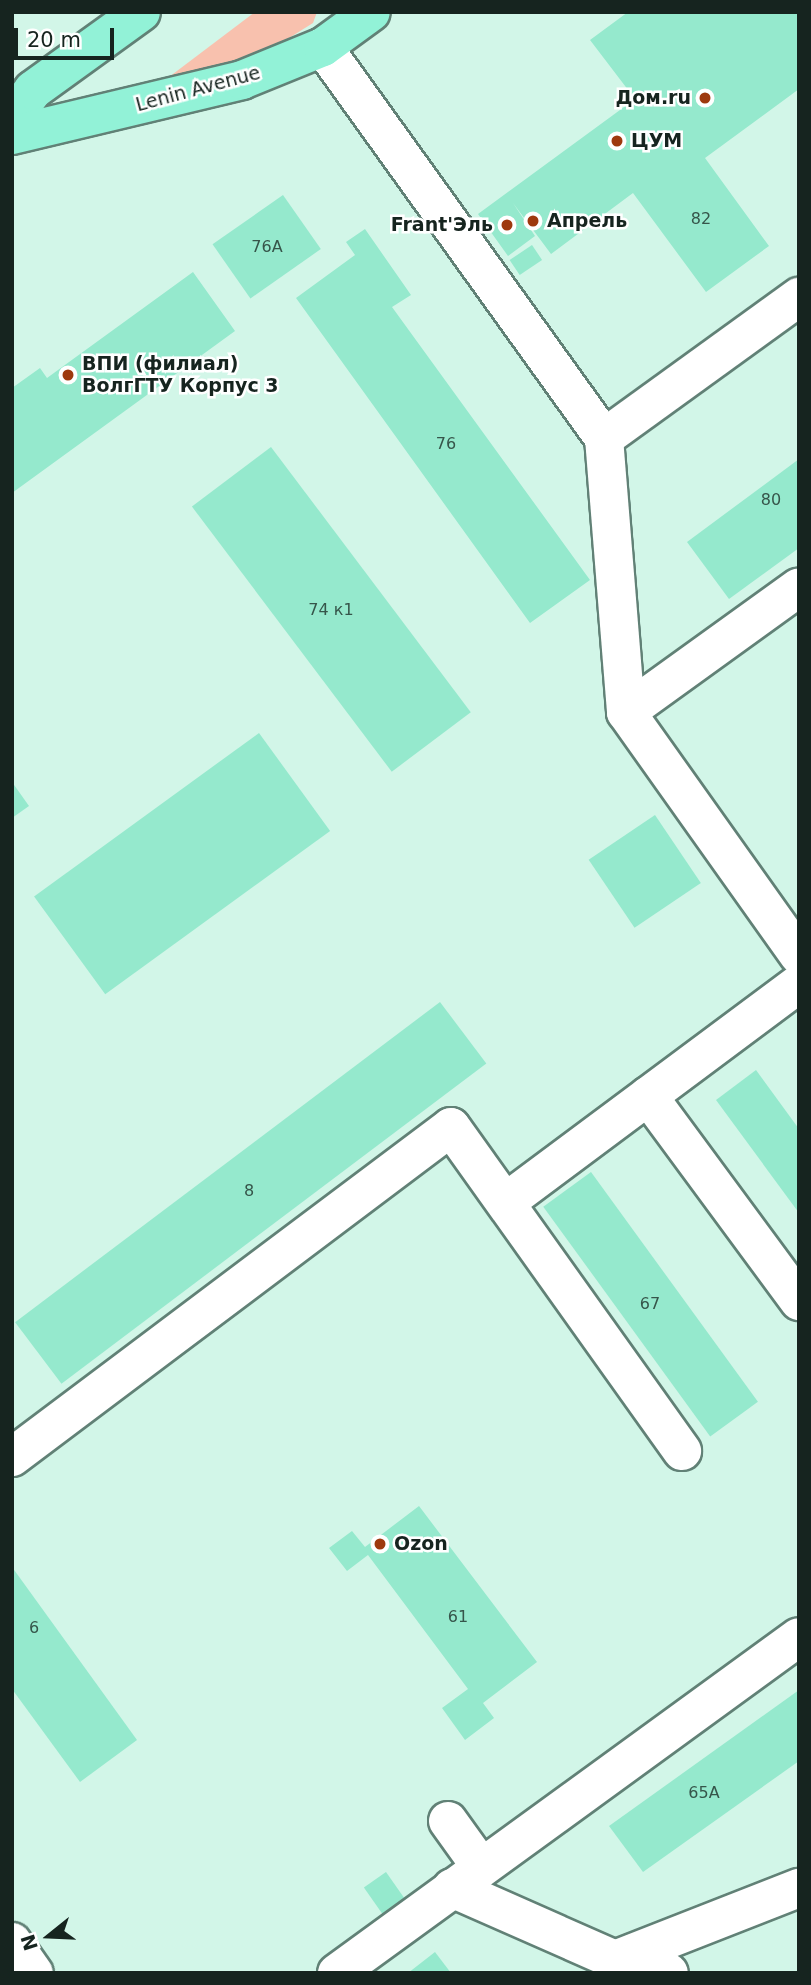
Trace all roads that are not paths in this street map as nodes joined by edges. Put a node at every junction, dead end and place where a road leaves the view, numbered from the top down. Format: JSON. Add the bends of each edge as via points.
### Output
{"nodes":[{"id":1,"x":141,"y":12,"type":"edge"},
{"id":2,"x":371,"y":12,"type":"edge"},
{"id":3,"x":323,"y":47,"type":"junction"},
{"id":4,"x":12,"y":118,"type":"edge"},
{"id":5,"x":12,"y":135,"type":"edge"},
{"id":6,"x":799,"y":297,"type":"edge"},
{"id":7,"x":604,"y":438,"type":"junction"},
{"id":8,"x":799,"y":587,"type":"edge"},
{"id":9,"x":626,"y":712,"type":"junction"},
{"id":10,"x":799,"y":955,"type":"edge"},
{"id":11,"x":799,"y":984,"type":"edge"},
{"id":12,"x":648,"y":1096,"type":"junction"},
{"id":13,"x":506,"y":1202,"type":"junction"},
{"id":14,"x":799,"y":1301,"type":"edge"},
{"id":15,"x":682,"y":1451,"type":"dead end"},
{"id":16,"x":12,"y":1457,"type":"edge"},
{"id":17,"x":799,"y":1637,"type":"edge"},
{"id":18,"x":448,"y":1821,"type":"dead end"},
{"id":19,"x":466,"y":1878,"type":"junction"},
{"id":20,"x":799,"y":1888,"type":"edge"},
{"id":21,"x":12,"y":1942,"type":"edge"},
{"id":22,"x":634,"y":1953,"type":"junction"},
{"id":23,"x":34,"y":1973,"type":"edge"},
{"id":24,"x":337,"y":1973,"type":"edge"},
{"id":25,"x":669,"y":1973,"type":"edge"}],
"edges":[{"from":1,"to":4,"type":"main road","via":[[33,90]]},
{"from":2,"to":3,"type":"main road","name":"Lenin Avenue"},
{"from":3,"to":5,"type":"main road","name":"Lenin Avenue","via":[[242,80]]},
{"from":3,"to":7,"type":"lane"},
{"from":6,"to":7,"type":"lane"},
{"from":7,"to":9,"type":"lane"},
{"from":8,"to":9,"type":"lane"},
{"from":9,"to":10,"type":"lane"},
{"from":11,"to":12,"type":"lane"},
{"from":12,"to":13,"type":"lane"},
{"from":12,"to":14,"type":"lane"},
{"from":13,"to":15,"type":"lane"},
{"from":13,"to":16,"type":"lane","via":[[451,1127]]},
{"from":17,"to":19,"type":"lane"},
{"from":18,"to":19,"type":"lane"},
{"from":19,"to":22,"type":"lane","via":[[615,1960]]},
{"from":19,"to":24,"type":"lane"},
{"from":20,"to":22,"type":"lane"},
{"from":21,"to":23,"type":"lane"},
{"from":22,"to":25,"type":"lane"}]}
